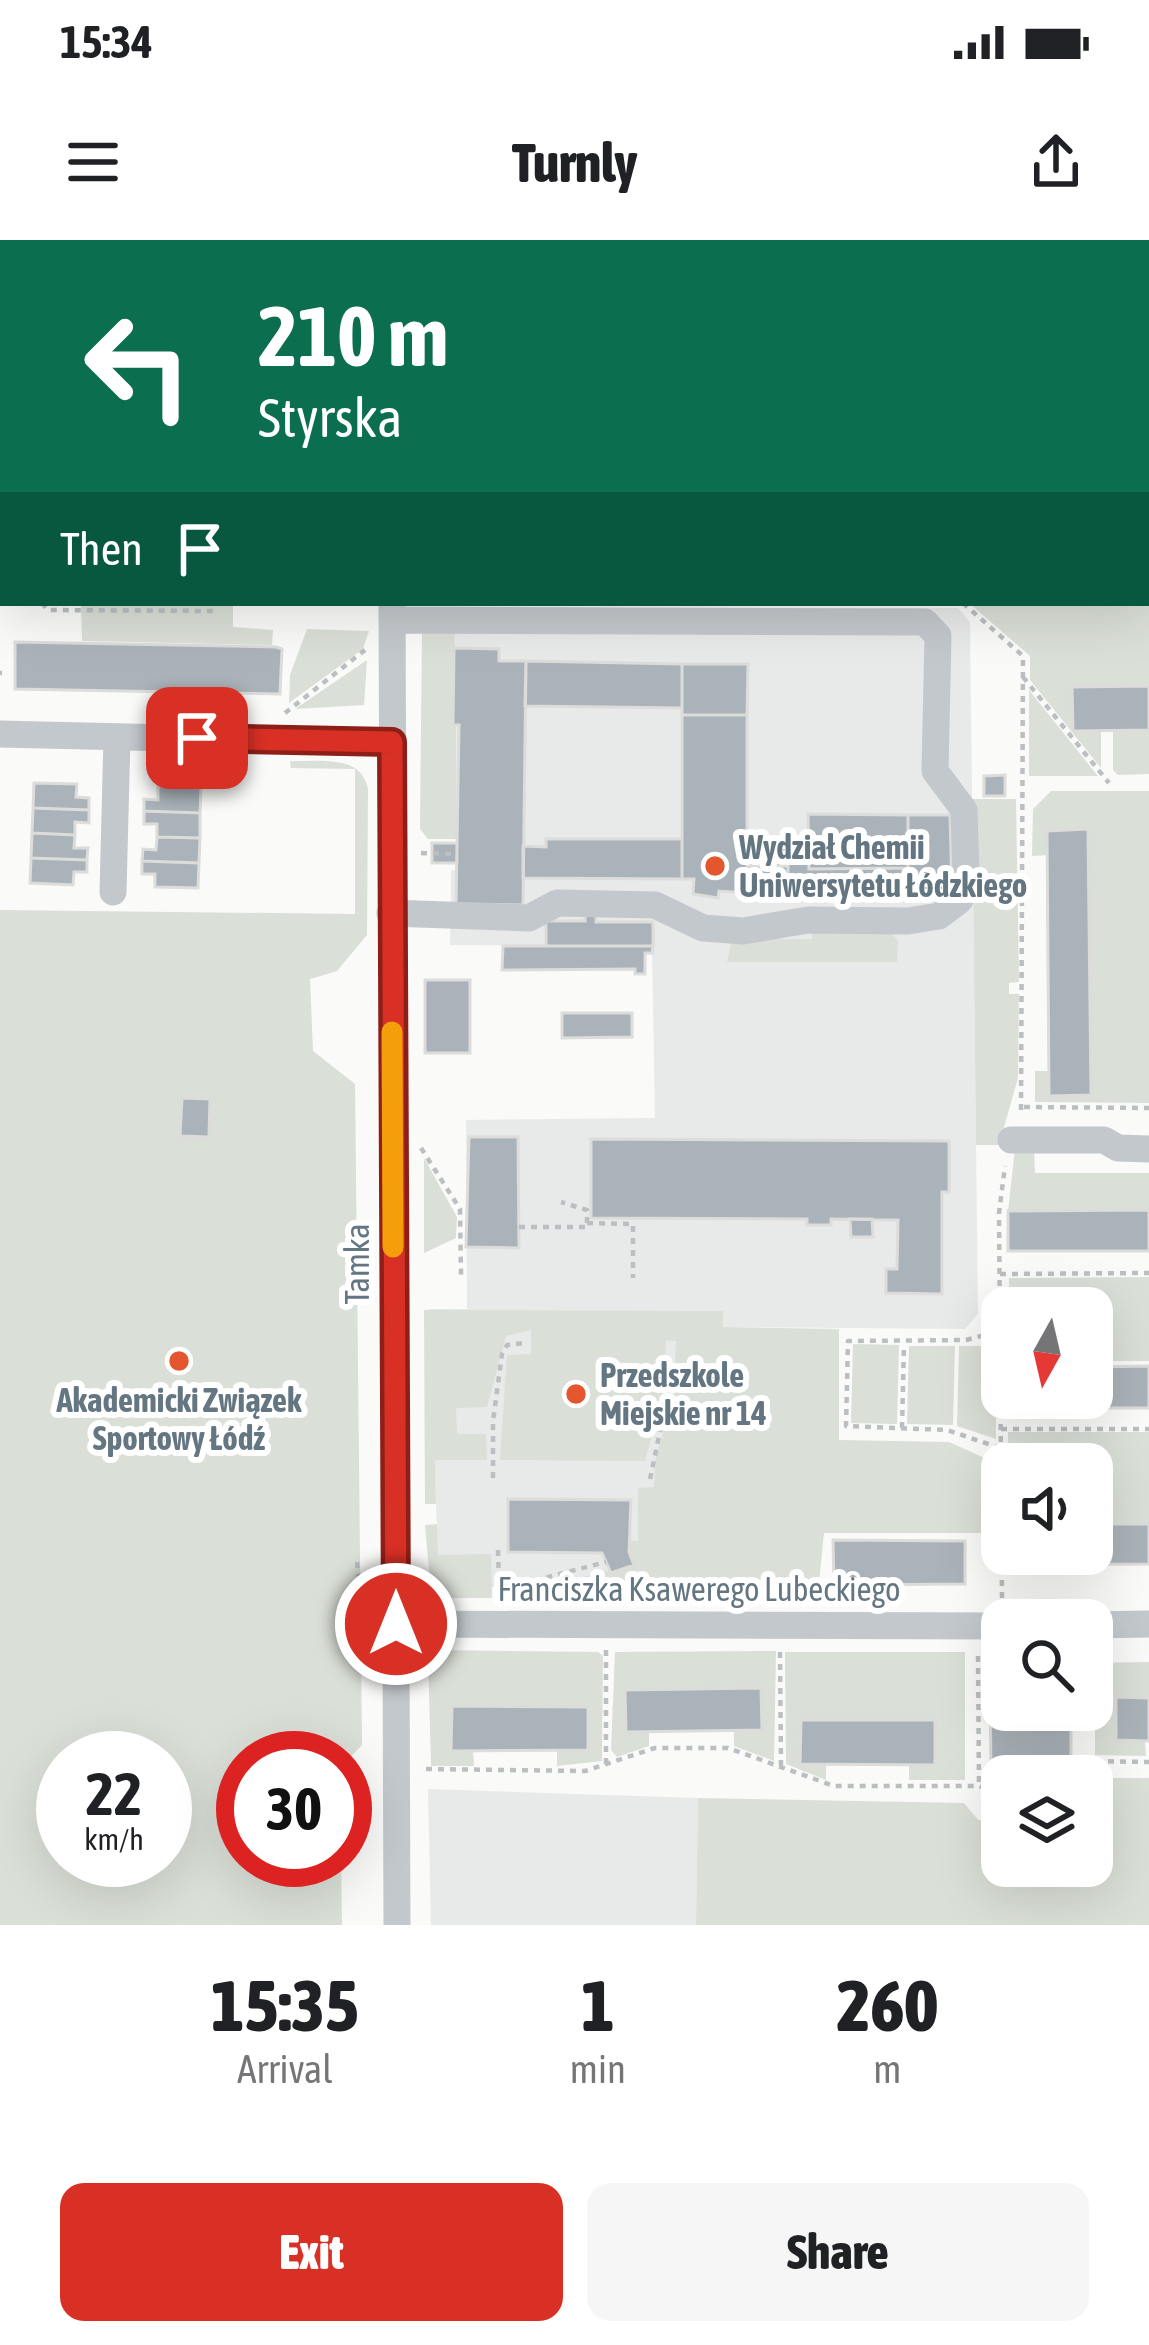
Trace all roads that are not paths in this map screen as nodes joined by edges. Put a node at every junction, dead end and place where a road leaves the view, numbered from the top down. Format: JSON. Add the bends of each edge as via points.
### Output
{"nodes":[{"id":1,"x":392,"y":611,"type":"edge"},
{"id":2,"x":0,"y":734,"type":"edge"},
{"id":3,"x":117,"y":737,"type":"junction"},
{"id":4,"x":392,"y":742,"type":"junction"},
{"id":5,"x":113,"y":892,"type":"dead end"},
{"id":6,"x":390,"y":913,"type":"junction"},
{"id":7,"x":1011,"y":1140,"type":"road end"},
{"id":8,"x":1149,"y":1149,"type":"edge"},
{"id":9,"x":396,"y":1624,"type":"junction"},
{"id":10,"x":1149,"y":1624,"type":"edge"},
{"id":11,"x":1113,"y":1625,"type":"edge"},
{"id":12,"x":981,"y":1626,"type":"edge"},
{"id":13,"x":397,"y":1925,"type":"edge"}],
"edges":[{"from":1,"to":4,"type":"street","name":"Tamka"},
{"from":1,"to":6,"type":"street","via":[[925,622],[938,636],[935,771],[964,810],[966,875],[950,909],[908,921],[808,920],[715,931],[655,905],[557,903],[529,918]]},
{"from":2,"to":3,"type":"street"},
{"from":3,"to":4,"type":"street"},
{"from":3,"to":5,"type":"street"},
{"from":4,"to":6,"type":"street","name":"Tamka"},
{"from":6,"to":9,"type":"street","name":"Tamka"},
{"from":7,"to":8,"type":"street","via":[[1104,1140]]},
{"from":9,"to":12,"type":"street","name":"Franciszka Ksawerego Lubeckiego"},
{"from":9,"to":13,"type":"street","name":"Tamka"},
{"from":10,"to":11,"type":"street"}]}
